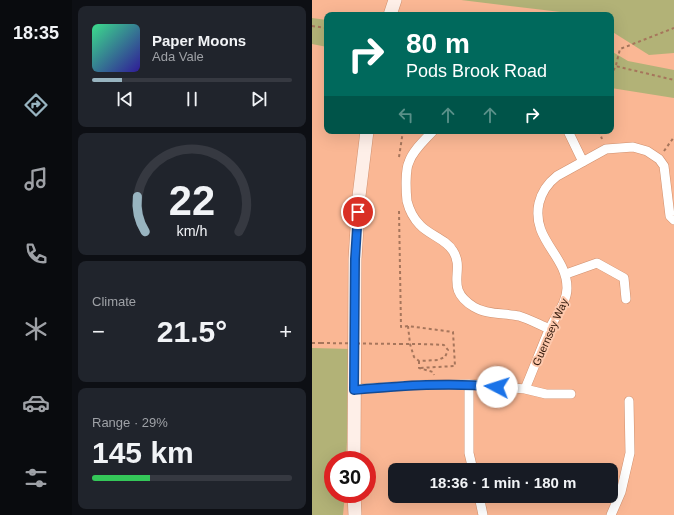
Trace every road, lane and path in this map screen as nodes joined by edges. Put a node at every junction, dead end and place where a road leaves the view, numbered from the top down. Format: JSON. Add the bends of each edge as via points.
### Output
{"nodes":[{"id":1,"x":395,"y":0,"type":"edge"},
{"id":2,"x":391,"y":12,"type":"edge"},
{"id":3,"x":312,"y":26,"type":"edge"},
{"id":4,"x":324,"y":28,"type":"edge"},
{"id":5,"x":674,"y":28,"type":"edge"},
{"id":6,"x":616,"y":66,"type":"junction"},
{"id":7,"x":614,"y":70,"type":"edge"},
{"id":8,"x":674,"y":80,"type":"edge"},
{"id":9,"x":367,"y":134,"type":"edge"},
{"id":10,"x":403,"y":134,"type":"edge"},
{"id":11,"x":430,"y":134,"type":"edge"},
{"id":12,"x":569,"y":134,"type":"edge"},
{"id":13,"x":674,"y":137,"type":"edge"},
{"id":14,"x":659,"y":158,"type":"junction"},
{"id":15,"x":398,"y":162,"type":"dead end"},
{"id":16,"x":582,"y":162,"type":"junction"},
{"id":17,"x":399,"y":209,"type":"dead end"},
{"id":18,"x":674,"y":220,"type":"edge"},
{"id":19,"x":566,"y":274,"type":"junction"},
{"id":20,"x":626,"y":299,"type":"dead end"},
{"id":21,"x":408,"y":326,"type":"junction"},
{"id":22,"x":550,"y":329,"type":"junction"},
{"id":23,"x":312,"y":343,"type":"edge"},
{"id":24,"x":410,"y":344,"type":"junction"},
{"id":25,"x":419,"y":368,"type":"dead end"},
{"id":26,"x":469,"y":384,"type":"junction"},
{"id":27,"x":525,"y":389,"type":"junction"},
{"id":28,"x":354,"y":390,"type":"junction"},
{"id":29,"x":571,"y":394,"type":"dead end"},
{"id":30,"x":629,"y":401,"type":"dead end"},
{"id":31,"x":354,"y":451,"type":"edge"},
{"id":32,"x":471,"y":463,"type":"edge"},
{"id":33,"x":354,"y":503,"type":"edge"},
{"id":34,"x":481,"y":503,"type":"edge"},
{"id":35,"x":355,"y":515,"type":"edge"},
{"id":36,"x":484,"y":515,"type":"edge"},
{"id":37,"x":611,"y":515,"type":"edge"}],
"edges":[{"from":1,"to":2,"type":"main road"},
{"from":3,"to":4,"type":"path"},
{"from":5,"to":6,"type":"path","via":[[620,49]]},
{"from":6,"to":7,"type":"path"},
{"from":6,"to":8,"type":"path"},
{"from":9,"to":28,"type":"main road","via":[[355,259]]},
{"from":10,"to":15,"type":"path"},
{"from":11,"to":22,"type":"street","via":[[412,154],[408,163],[407,202],[420,225],[453,251],[457,260],[457,286],[463,298],[482,310],[520,317]]},
{"from":12,"to":16,"type":"street"},
{"from":13,"to":14,"type":"path"},
{"from":14,"to":16,"type":"street","name":"Guernsey Way","via":[[633,147],[606,149]]},
{"from":14,"to":18,"type":"street","via":[[664,166],[670,216]]},
{"from":16,"to":19,"type":"street","name":"Guernsey Way","via":[[550,181],[545,187],[537,211],[541,233]]},
{"from":17,"to":21,"type":"path","via":[[401,327]]},
{"from":19,"to":20,"type":"street","via":[[597,263],[624,278]]},
{"from":19,"to":22,"type":"street","name":"Guernsey Way","via":[[568,289],[565,300]]},
{"from":21,"to":24,"type":"path"},
{"from":21,"to":25,"type":"path","via":[[453,332],[455,366]]},
{"from":22,"to":27,"type":"street","name":"Guernsey Way"},
{"from":23,"to":24,"type":"path","bridge":true},
{"from":24,"to":24,"type":"path","via":[[444,345],[448,350],[445,357],[438,360],[419,361],[414,357]]},
{"from":26,"to":27,"type":"street"},
{"from":26,"to":28,"type":"street"},
{"from":26,"to":32,"type":"street","via":[[469,452]]},
{"from":27,"to":29,"type":"street","via":[[546,394]]},
{"from":28,"to":31,"type":"main road"},
{"from":30,"to":37,"type":"street","via":[[630,453],[621,492]]},
{"from":33,"to":35,"type":"main road"},
{"from":34,"to":36,"type":"street"}]}
